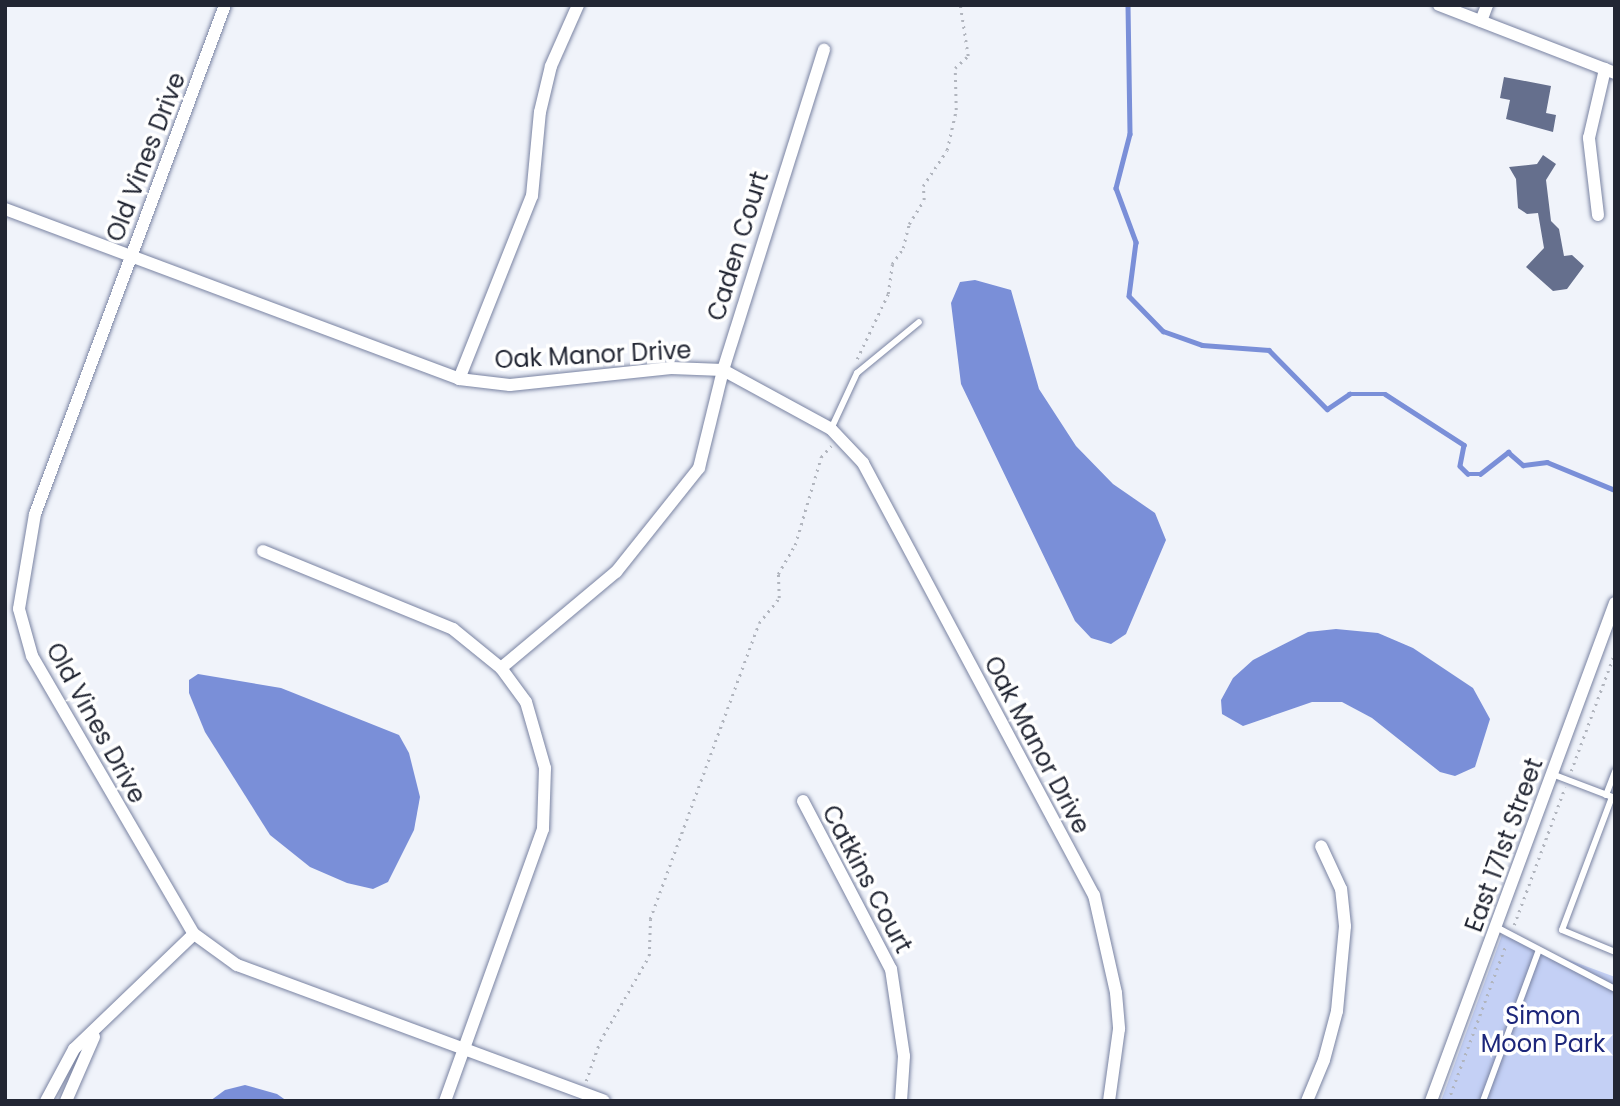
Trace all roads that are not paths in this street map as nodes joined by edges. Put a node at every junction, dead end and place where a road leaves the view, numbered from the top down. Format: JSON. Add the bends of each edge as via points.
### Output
{"nodes":[{"id":1,"x":225,"y":5,"type":"edge"},
{"id":2,"x":578,"y":5,"type":"edge"},
{"id":3,"x":1439,"y":5,"type":"edge"},
{"id":4,"x":1487,"y":5,"type":"edge"},
{"id":5,"x":1481,"y":21,"type":"junction"},
{"id":6,"x":824,"y":50,"type":"dead end"},
{"id":7,"x":1610,"y":71,"type":"edge"},
{"id":8,"x":5,"y":209,"type":"edge"},
{"id":9,"x":1598,"y":215,"type":"dead end"},
{"id":10,"x":131,"y":257,"type":"junction"},
{"id":11,"x":919,"y":322,"type":"dead end"},
{"id":12,"x":723,"y":370,"type":"junction"},
{"id":13,"x":459,"y":379,"type":"junction"},
{"id":14,"x":835,"y":433,"type":"junction"},
{"id":15,"x":263,"y":551,"type":"dead end"},
{"id":16,"x":1615,"y":604,"type":"edge"},
{"id":17,"x":501,"y":668,"type":"junction"},
{"id":18,"x":1615,"y":771,"type":"edge"},
{"id":19,"x":1552,"y":774,"type":"junction"},
{"id":20,"x":1611,"y":797,"type":"edge"},
{"id":21,"x":803,"y":802,"type":"dead end"},
{"id":22,"x":1321,"y":846,"type":"dead end"},
{"id":23,"x":1496,"y":928,"type":"junction"},
{"id":24,"x":194,"y":934,"type":"junction"},
{"id":25,"x":1539,"y":950,"type":"junction"},
{"id":26,"x":1615,"y":952,"type":"edge"},
{"id":27,"x":1615,"y":989,"type":"edge"},
{"id":28,"x":95,"y":1034,"type":"junction"},
{"id":29,"x":464,"y":1048,"type":"junction"},
{"id":30,"x":46,"y":1101,"type":"edge"},
{"id":31,"x":66,"y":1101,"type":"edge"},
{"id":32,"x":445,"y":1101,"type":"edge"},
{"id":33,"x":604,"y":1101,"type":"edge"},
{"id":34,"x":901,"y":1101,"type":"edge"},
{"id":35,"x":1109,"y":1101,"type":"edge"},
{"id":36,"x":1307,"y":1101,"type":"edge"},
{"id":37,"x":1432,"y":1101,"type":"edge"},
{"id":38,"x":1483,"y":1101,"type":"edge"}],
"edges":[{"from":1,"to":10,"type":"street","name":"Old Vines Drive"},
{"from":2,"to":13,"type":"street","via":[[551,66],[540,112],[532,196]]},
{"from":3,"to":5,"type":"street"},
{"from":4,"to":5,"type":"street"},
{"from":5,"to":7,"type":"street"},
{"from":6,"to":12,"type":"street","name":"Caden Court"},
{"from":7,"to":9,"type":"street","via":[[1589,138]]},
{"from":8,"to":10,"type":"street","name":"Oak Manor Drive"},
{"from":10,"to":13,"type":"street","name":"Oak Manor Drive"},
{"from":10,"to":24,"type":"street","name":"Old Vines Drive","via":[[35,514],[19,609],[32,656],[55,702]]},
{"from":11,"to":14,"type":"lane","via":[[857,373]]},
{"from":12,"to":13,"type":"street","name":"Oak Manor Drive","via":[[671,368],[510,385]]},
{"from":12,"to":14,"type":"street","name":"Oak Manor Drive"},
{"from":12,"to":17,"type":"street","name":"Caden Court","via":[[699,468],[660,523],[616,572]]},
{"from":14,"to":35,"type":"street","name":"Oak Manor Drive","via":[[863,463],[1094,895],[1118,1017]]},
{"from":15,"to":17,"type":"street","via":[[453,629]]},
{"from":16,"to":19,"type":"street","name":"East 171st Street"},
{"from":17,"to":29,"type":"street","via":[[526,702],[544,768],[543,829]]},
{"from":18,"to":20,"type":"lane"},
{"from":19,"to":20,"type":"lane"},
{"from":19,"to":23,"type":"street","name":"East 171st Street"},
{"from":20,"to":26,"type":"lane","via":[[1562,930]]},
{"from":21,"to":34,"type":"street","name":"Catkins Court","via":[[891,969],[904,1056]]},
{"from":22,"to":36,"type":"street","via":[[1341,889],[1345,926],[1337,1011]]},
{"from":23,"to":25,"type":"lane"},
{"from":23,"to":37,"type":"street","name":"East 171st Street"},
{"from":24,"to":28,"type":"street"},
{"from":24,"to":29,"type":"street","name":"Old Vines Drive","via":[[237,965]]},
{"from":25,"to":27,"type":"lane"},
{"from":25,"to":38,"type":"lane"},
{"from":28,"to":30,"type":"street","via":[[74,1049]]},
{"from":28,"to":31,"type":"street"},
{"from":29,"to":32,"type":"street"},
{"from":29,"to":33,"type":"street","name":"Old Vines Drive"}]}
